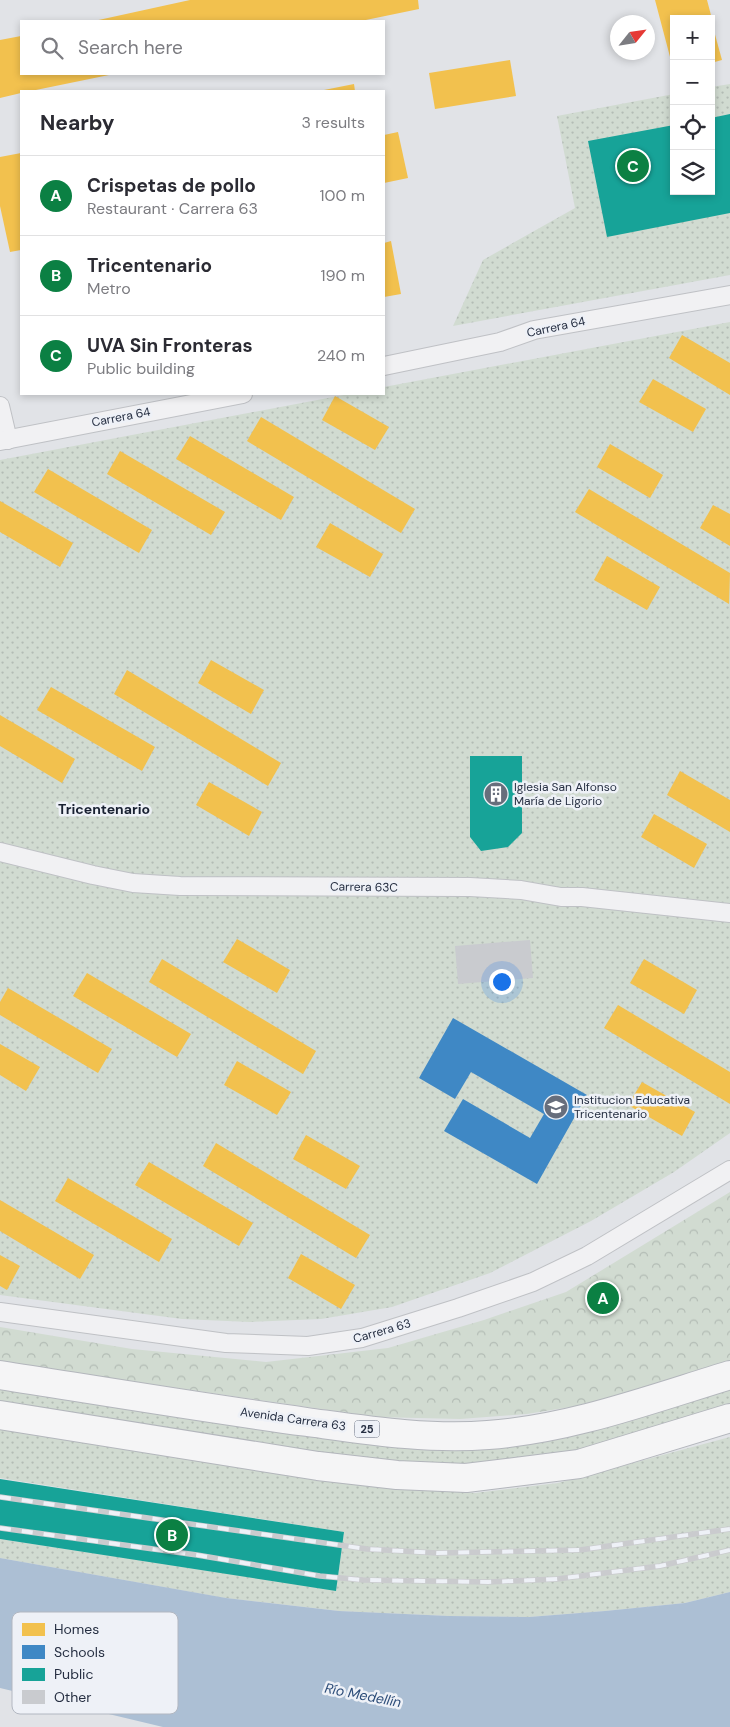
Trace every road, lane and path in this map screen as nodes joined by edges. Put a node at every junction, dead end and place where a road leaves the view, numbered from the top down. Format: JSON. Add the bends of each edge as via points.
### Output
{"nodes":[{"id":1,"x":730,"y":295,"type":"edge"},
{"id":2,"x":385,"y":366,"type":"edge"},
{"id":3,"x":237,"y":395,"type":"edge"},
{"id":4,"x":0,"y":406,"type":"edge"},
{"id":5,"x":4,"y":440,"type":"edge"},
{"id":6,"x":0,"y":852,"type":"edge"},
{"id":7,"x":730,"y":913,"type":"edge"},
{"id":8,"x":730,"y":1170,"type":"edge"},
{"id":9,"x":0,"y":1312,"type":"edge"},
{"id":10,"x":0,"y":1375,"type":"edge"},
{"id":11,"x":730,"y":1375,"type":"edge"},
{"id":12,"x":0,"y":1416,"type":"edge"},
{"id":13,"x":730,"y":1418,"type":"edge"}],
"edges":[{"from":1,"to":2,"type":"street","name":"Carrera 64","via":[[534,330],[500,342]]},
{"from":3,"to":5,"type":"street","name":"Carrera 64"},
{"from":4,"to":5,"type":"street"},
{"from":6,"to":7,"type":"street","name":"Carrera 63C","via":[[133,883],[470,887]]},
{"from":8,"to":9,"type":"street","name":"Carrera 63","via":[[587,1256],[533,1282],[362,1338],[308,1346],[226,1343]]},
{"from":10,"to":11,"type":"highway","name":"Avenida Carrera 63","number":"25","via":[[331,1425],[477,1436],[530,1431],[582,1419]]},
{"from":12,"to":13,"type":"highway","via":[[318,1466],[397,1475],[466,1478],[579,1464]]}]}
